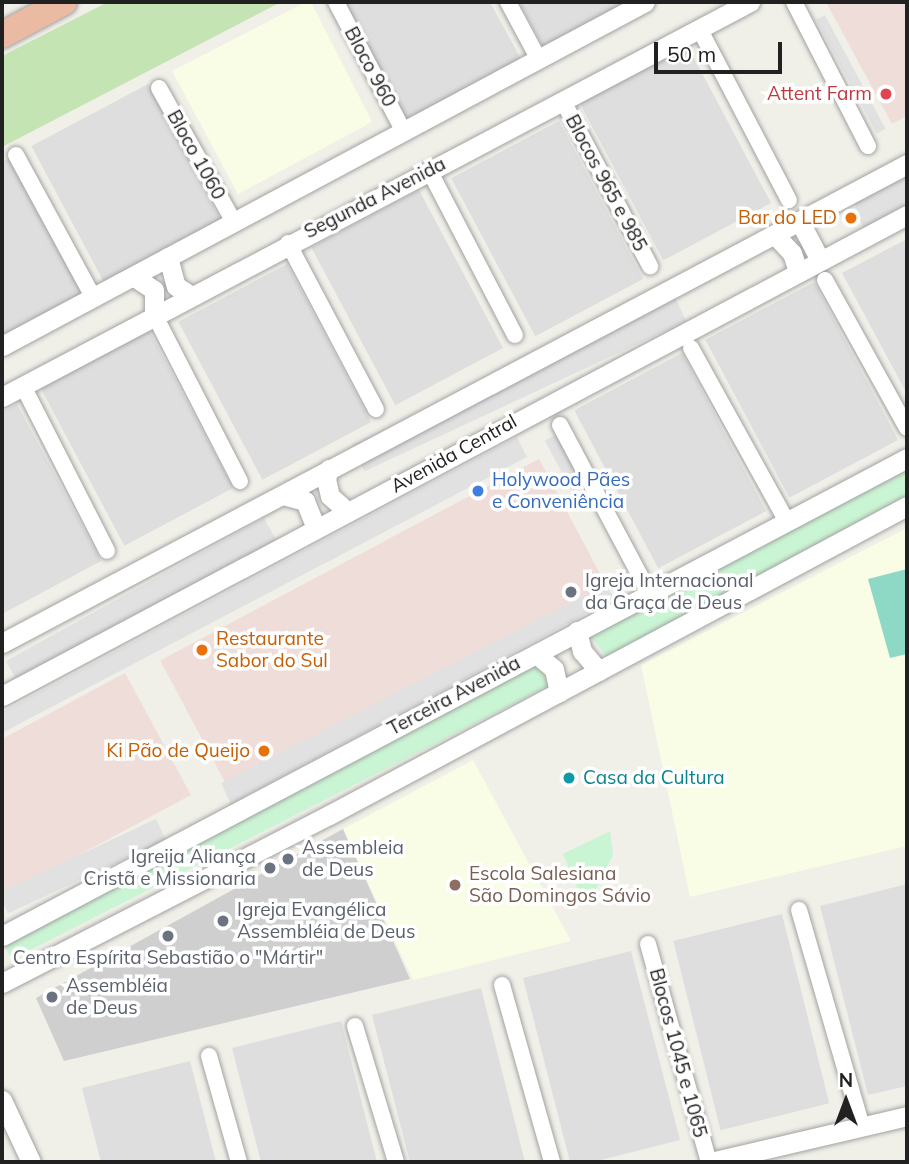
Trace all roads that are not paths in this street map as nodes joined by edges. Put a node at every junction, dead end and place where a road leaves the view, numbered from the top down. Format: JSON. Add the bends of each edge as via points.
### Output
{"nodes":[{"id":1,"x":64,"y":2,"type":"edge"},
{"id":2,"x":336,"y":2,"type":"edge"},
{"id":3,"x":508,"y":2,"type":"edge"},
{"id":4,"x":645,"y":2,"type":"edge"},
{"id":5,"x":750,"y":2,"type":"edge"},
{"id":6,"x":794,"y":2,"type":"edge"},
{"id":7,"x":723,"y":9,"type":"edge"},
{"id":8,"x":700,"y":30,"type":"junction"},
{"id":9,"x":2,"y":35,"type":"edge"},
{"id":10,"x":538,"y":58,"type":"junction"},
{"id":11,"x":159,"y":88,"type":"dead end"},
{"id":12,"x":562,"y":101,"type":"junction"},
{"id":13,"x":404,"y":132,"type":"junction"},
{"id":14,"x":867,"y":146,"type":"dead end"},
{"id":15,"x":16,"y":155,"type":"dead end"},
{"id":16,"x":907,"y":164,"type":"edge"},
{"id":17,"x":429,"y":170,"type":"junction"},
{"id":18,"x":789,"y":201,"type":"dead end"},
{"id":19,"x":907,"y":215,"type":"edge"},
{"id":20,"x":234,"y":222,"type":"junction"},
{"id":21,"x":800,"y":222,"type":"junction"},
{"id":22,"x":775,"y":235,"type":"junction"},
{"id":23,"x":288,"y":243,"type":"junction"},
{"id":24,"x":168,"y":257,"type":"junction"},
{"id":25,"x":820,"y":260,"type":"junction"},
{"id":26,"x":650,"y":266,"type":"dead end"},
{"id":27,"x":798,"y":271,"type":"junction"},
{"id":28,"x":133,"y":276,"type":"junction"},
{"id":29,"x":825,"y":280,"type":"dead end"},
{"id":30,"x":190,"y":295,"type":"junction"},
{"id":31,"x":93,"y":297,"type":"junction"},
{"id":32,"x":154,"y":314,"type":"junction"},
{"id":33,"x":515,"y":335,"type":"dead end"},
{"id":34,"x":2,"y":346,"type":"edge"},
{"id":35,"x":691,"y":348,"type":"dead end"},
{"id":36,"x":23,"y":386,"type":"junction"},
{"id":37,"x":2,"y":397,"type":"edge"},
{"id":38,"x":376,"y":409,"type":"dead end"},
{"id":39,"x":560,"y":425,"type":"dead end"},
{"id":40,"x":907,"y":428,"type":"edge"},
{"id":41,"x":907,"y":458,"type":"edge"},
{"id":42,"x":329,"y":469,"type":"junction"},
{"id":43,"x":240,"y":481,"type":"dead end"},
{"id":44,"x":284,"y":495,"type":"junction"},
{"id":45,"x":907,"y":506,"type":"edge"},
{"id":46,"x":348,"y":512,"type":"junction"},
{"id":47,"x":787,"y":522,"type":"junction"},
{"id":48,"x":316,"y":528,"type":"junction"},
{"id":49,"x":107,"y":551,"type":"dead end"},
{"id":50,"x":650,"y":594,"type":"junction"},
{"id":51,"x":577,"y":631,"type":"junction"},
{"id":52,"x":2,"y":643,"type":"edge"},
{"id":53,"x":536,"y":653,"type":"junction"},
{"id":54,"x":598,"y":671,"type":"junction"},
{"id":55,"x":559,"y":692,"type":"junction"},
{"id":56,"x":2,"y":695,"type":"edge"},
{"id":57,"x":799,"y":910,"type":"dead end"},
{"id":58,"x":2,"y":936,"type":"edge"},
{"id":59,"x":648,"y":944,"type":"dead end"},
{"id":60,"x":2,"y":984,"type":"edge"},
{"id":61,"x":502,"y":985,"type":"dead end"},
{"id":62,"x":355,"y":1026,"type":"dead end"},
{"id":63,"x":209,"y":1056,"type":"dead end"},
{"id":64,"x":2,"y":1100,"type":"edge"},
{"id":65,"x":907,"y":1116,"type":"edge"},
{"id":66,"x":862,"y":1127,"type":"junction"},
{"id":67,"x":31,"y":1162,"type":"edge"},
{"id":68,"x":239,"y":1162,"type":"edge"},
{"id":69,"x":396,"y":1162,"type":"edge"},
{"id":70,"x":552,"y":1162,"type":"edge"},
{"id":71,"x":709,"y":1162,"type":"edge"}],
"edges":[{"from":1,"to":9,"type":"highway"},
{"from":2,"to":13,"type":"street","name":"Bloco 960"},
{"from":3,"to":10,"type":"street"},
{"from":4,"to":10,"type":"street"},
{"from":5,"to":7,"type":"street","name":"Segunda Avenida"},
{"from":6,"to":14,"type":"street"},
{"from":7,"to":8,"type":"street","name":"Segunda Avenida"},
{"from":8,"to":12,"type":"street","name":"Segunda Avenida"},
{"from":8,"to":18,"type":"street"},
{"from":10,"to":13,"type":"street"},
{"from":11,"to":20,"type":"street","name":"Bloco 1060"},
{"from":12,"to":17,"type":"street","name":"Segunda Avenida"},
{"from":12,"to":26,"type":"street","name":"Blocos 965 e 985"},
{"from":13,"to":20,"type":"street"},
{"from":15,"to":31,"type":"street"},
{"from":16,"to":21,"type":"street"},
{"from":17,"to":23,"type":"street","name":"Segunda Avenida"},
{"from":17,"to":33,"type":"street"},
{"from":19,"to":25,"type":"street","name":"Avenida Central"},
{"from":20,"to":24,"type":"street"},
{"from":21,"to":22,"type":"street"},
{"from":21,"to":25,"type":"street"},
{"from":22,"to":27,"type":"street","via":[[792,253]]},
{"from":22,"to":42,"type":"street"},
{"from":23,"to":30,"type":"street","name":"Segunda Avenida"},
{"from":23,"to":38,"type":"street"},
{"from":24,"to":28,"type":"street"},
{"from":24,"to":30,"type":"street","via":[[176,286]]},
{"from":25,"to":27,"type":"street","name":"Avenida Central"},
{"from":27,"to":46,"type":"street","name":"Avenida Central"},
{"from":28,"to":31,"type":"street"},
{"from":28,"to":32,"type":"street","via":[[154,289]]},
{"from":29,"to":40,"type":"street"},
{"from":30,"to":32,"type":"street","name":"Segunda Avenida"},
{"from":31,"to":34,"type":"street"},
{"from":32,"to":36,"type":"street","name":"Segunda Avenida"},
{"from":32,"to":43,"type":"street"},
{"from":35,"to":47,"type":"street"},
{"from":36,"to":37,"type":"street","name":"Segunda Avenida"},
{"from":36,"to":49,"type":"street"},
{"from":39,"to":50,"type":"street"},
{"from":41,"to":47,"type":"street","name":"Terceira Avenida"},
{"from":42,"to":44,"type":"street"},
{"from":42,"to":46,"type":"street","via":[[330,496]]},
{"from":44,"to":48,"type":"street","via":[[305,500]]},
{"from":44,"to":52,"type":"street"},
{"from":45,"to":54,"type":"street"},
{"from":46,"to":48,"type":"street","name":"Avenida Central"},
{"from":47,"to":50,"type":"street","name":"Terceira Avenida"},
{"from":48,"to":56,"type":"street","name":"Avenida Central"},
{"from":50,"to":51,"type":"street","name":"Terceira Avenida"},
{"from":51,"to":53,"type":"street","name":"Terceira Avenida"},
{"from":51,"to":54,"type":"street","via":[[582,651]]},
{"from":53,"to":55,"type":"street","via":[[554,669]]},
{"from":53,"to":58,"type":"street","name":"Terceira Avenida"},
{"from":54,"to":55,"type":"street"},
{"from":55,"to":60,"type":"street"},
{"from":57,"to":66,"type":"street"},
{"from":59,"to":71,"type":"street","name":"Blocos 1045 e 1065"},
{"from":61,"to":70,"type":"street"},
{"from":62,"to":69,"type":"street"},
{"from":63,"to":68,"type":"street"},
{"from":64,"to":67,"type":"street"},
{"from":65,"to":66,"type":"street"},
{"from":66,"to":71,"type":"street"}]}
